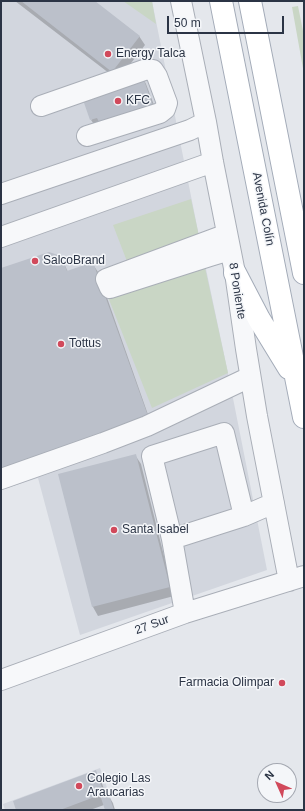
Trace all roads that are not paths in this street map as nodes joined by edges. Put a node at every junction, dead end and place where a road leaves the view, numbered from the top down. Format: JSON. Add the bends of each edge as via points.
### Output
{"nodes":[{"id":1,"x":181,"y":1,"type":"edge"},
{"id":2,"x":221,"y":1,"type":"edge"},
{"id":3,"x":250,"y":1,"type":"edge"},
{"id":4,"x":41,"y":106,"type":"dead end"},
{"id":5,"x":206,"y":122,"type":"junction"},
{"id":6,"x":86,"y":136,"type":"dead end"},
{"id":7,"x":213,"y":162,"type":"junction"},
{"id":8,"x":1,"y":194,"type":"edge"},
{"id":9,"x":298,"y":212,"type":"edge"},
{"id":10,"x":1,"y":237,"type":"edge"},
{"id":11,"x":229,"y":242,"type":"junction"},
{"id":12,"x":235,"y":273,"type":"junction"},
{"id":13,"x":304,"y":273,"type":"edge"},
{"id":14,"x":108,"y":284,"type":"dead end"},
{"id":15,"x":250,"y":377,"type":"junction"},
{"id":16,"x":297,"y":380,"type":"junction"},
{"id":17,"x":304,"y":417,"type":"edge"},
{"id":18,"x":1,"y":479,"type":"edge"},
{"id":19,"x":274,"y":503,"type":"junction"},
{"id":20,"x":244,"y":516,"type":"junction"},
{"id":21,"x":172,"y":539,"type":"junction"},
{"id":22,"x":296,"y":579,"type":"edge"},
{"id":23,"x":185,"y":613,"type":"junction"},
{"id":24,"x":1,"y":680,"type":"edge"}],
"edges":[{"from":1,"to":5,"type":"street","name":"8 Poniente"},
{"from":2,"to":16,"type":"main road","name":"Avenida Colín"},
{"from":3,"to":9,"type":"main road"},
{"from":4,"to":6,"type":"street","via":[[147,69],[153,70],[167,103],[165,109],[160,113]]},
{"from":5,"to":7,"type":"street","name":"8 Poniente"},
{"from":5,"to":8,"type":"street","via":[[190,130]]},
{"from":7,"to":10,"type":"street"},
{"from":7,"to":11,"type":"street","name":"8 Poniente"},
{"from":9,"to":13,"type":"main road"},
{"from":11,"to":12,"type":"street","name":"8 Poniente"},
{"from":11,"to":14,"type":"street","via":[[208,242]]},
{"from":12,"to":15,"type":"street","name":"8 Poniente"},
{"from":12,"to":16,"type":"main road","via":[[259,319]]},
{"from":15,"to":18,"type":"street","via":[[147,426]]},
{"from":15,"to":19,"type":"street","name":"8 Poniente"},
{"from":16,"to":17,"type":"main road","name":"Avenida Colín"},
{"from":19,"to":20,"type":"street"},
{"from":19,"to":22,"type":"street","name":"8 Poniente"},
{"from":20,"to":21,"type":"street"},
{"from":20,"to":21,"type":"street","via":[[224,433],[152,456]]},
{"from":21,"to":23,"type":"street"},
{"from":22,"to":23,"type":"street","name":"27 Sur"},
{"from":23,"to":24,"type":"street","name":"27 Sur"}]}
